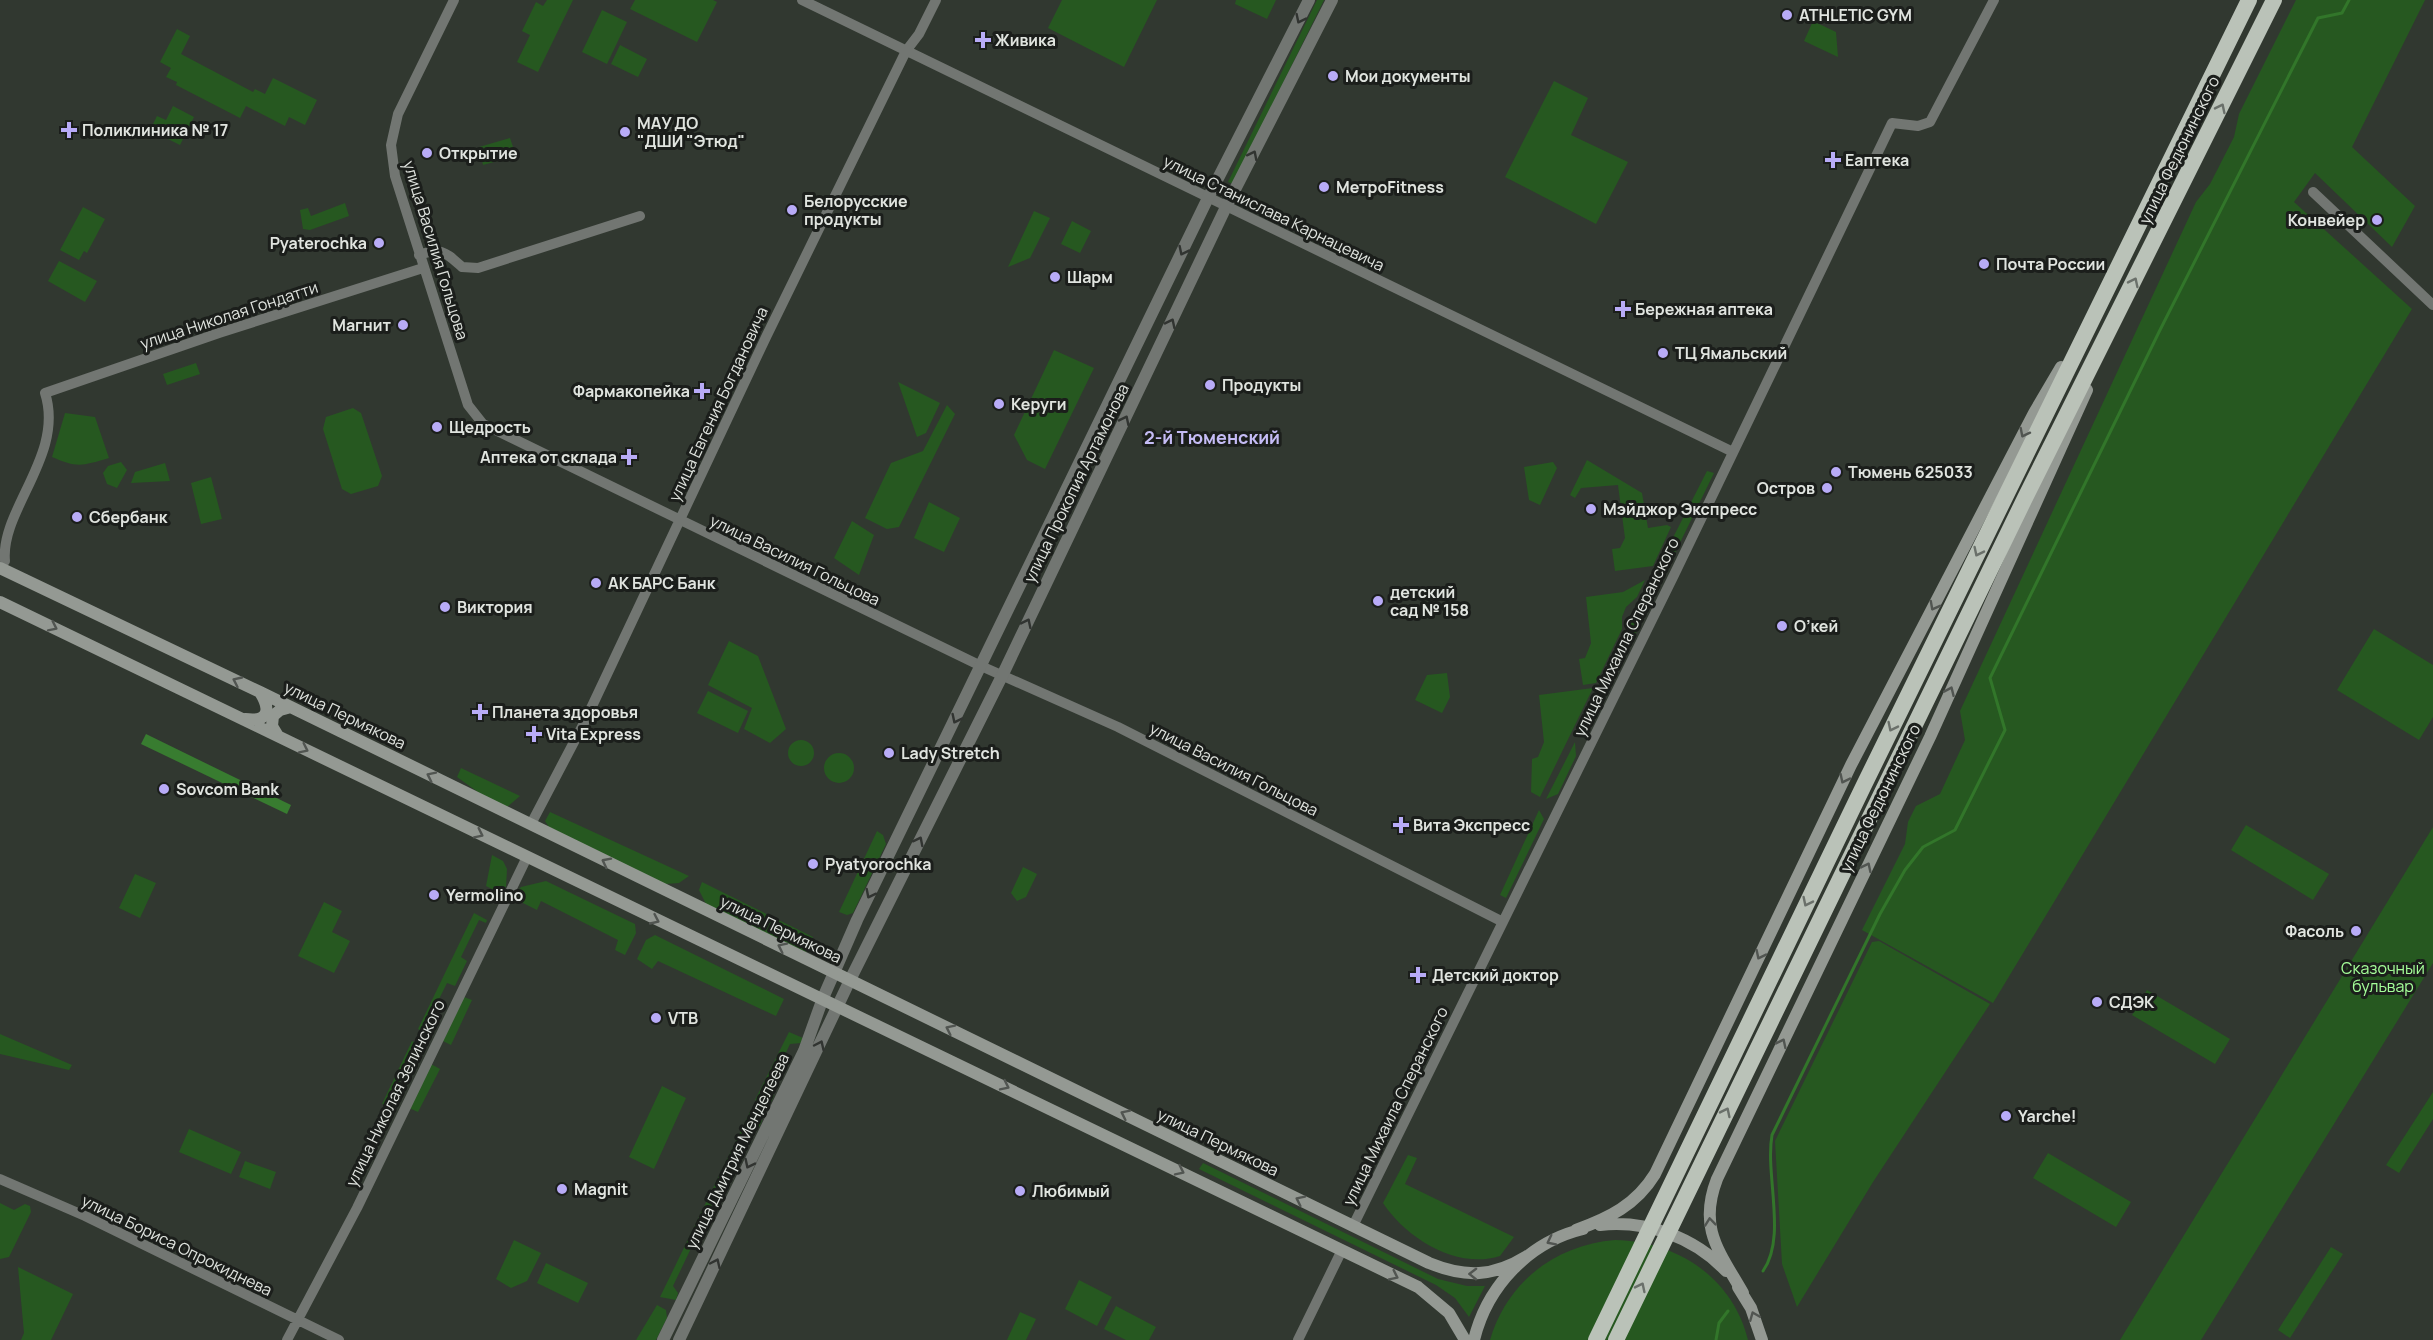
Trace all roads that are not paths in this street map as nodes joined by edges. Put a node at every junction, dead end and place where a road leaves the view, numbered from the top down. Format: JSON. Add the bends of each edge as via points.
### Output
{"nodes":[{"id":1,"x":454,"y":0,"type":"edge"},
{"id":2,"x":802,"y":0,"type":"edge"},
{"id":3,"x":936,"y":0,"type":"edge"},
{"id":4,"x":1310,"y":0,"type":"edge"},
{"id":5,"x":1332,"y":0,"type":"edge"},
{"id":6,"x":1994,"y":0,"type":"edge"},
{"id":7,"x":2248,"y":0,"type":"edge"},
{"id":8,"x":2274,"y":0,"type":"edge"},
{"id":9,"x":906,"y":51,"type":"junction"},
{"id":10,"x":2313,"y":192,"type":"dead end"},
{"id":11,"x":1208,"y":198,"type":"junction"},
{"id":12,"x":1226,"y":207,"type":"junction"},
{"id":13,"x":640,"y":216,"type":"dead end"},
{"id":14,"x":419,"y":255,"type":"junction"},
{"id":15,"x":423,"y":267,"type":"junction"},
{"id":16,"x":2433,"y":305,"type":"edge"},
{"id":17,"x":2095,"y":310,"type":"junction"},
{"id":18,"x":2117,"y":317,"type":"junction"},
{"id":19,"x":1733,"y":452,"type":"junction"},
{"id":20,"x":679,"y":521,"type":"junction"},
{"id":21,"x":1,"y":537,"type":"edge"},
{"id":22,"x":2,"y":562,"type":"edge"},
{"id":23,"x":0,"y":602,"type":"edge"},
{"id":24,"x":981,"y":666,"type":"junction"},
{"id":25,"x":1002,"y":676,"type":"junction"},
{"id":26,"x":260,"y":692,"type":"junction"},
{"id":27,"x":291,"y":707,"type":"junction"},
{"id":28,"x":244,"y":719,"type":"junction"},
{"id":29,"x":278,"y":736,"type":"junction"},
{"id":30,"x":531,"y":824,"type":"junction"},
{"id":31,"x":527,"y":857,"type":"junction"},
{"id":32,"x":1503,"y":922,"type":"junction"},
{"id":33,"x":834,"y":973,"type":"junction"},
{"id":34,"x":850,"y":980,"type":"junction"},
{"id":35,"x":823,"y":998,"type":"junction"},
{"id":36,"x":839,"y":1005,"type":"junction"},
{"id":37,"x":0,"y":1179,"type":"edge"},
{"id":38,"x":1353,"y":1226,"type":"junction"},
{"id":39,"x":1576,"y":1230,"type":"junction"},
{"id":40,"x":1342,"y":1250,"type":"junction"},
{"id":41,"x":1527,"y":1256,"type":"junction"},
{"id":42,"x":1743,"y":1293,"type":"junction"},
{"id":43,"x":297,"y":1320,"type":"junction"},
{"id":44,"x":287,"y":1340,"type":"edge"},
{"id":45,"x":339,"y":1340,"type":"edge"},
{"id":46,"x":663,"y":1340,"type":"edge"},
{"id":47,"x":679,"y":1340,"type":"edge"},
{"id":48,"x":1299,"y":1340,"type":"edge"},
{"id":49,"x":1465,"y":1340,"type":"edge"},
{"id":50,"x":1474,"y":1340,"type":"edge"},
{"id":51,"x":1596,"y":1340,"type":"edge"},
{"id":52,"x":1616,"y":1340,"type":"edge"},
{"id":53,"x":1762,"y":1340,"type":"edge"}],
"edges":[{"from":1,"to":14,"type":"street","name":"улица Василия Гольцова","via":[[411,86],[393,134],[393,166]]},
{"from":2,"to":9,"type":"street","name":"улица Станислава Карнацевича"},
{"from":3,"to":9,"type":"street","name":"улица Евгения Богдановича"},
{"from":4,"to":11,"type":"street","name":"улица Прокопия Артамонова","one_way":true},
{"from":12,"to":5,"type":"street","name":"улица Прокопия Артамонова","one_way":true},
{"from":6,"to":19,"type":"street","name":"улица Михаила Сперанского","via":[[1930,122],[1918,126],[1892,123]]},
{"from":7,"to":17,"type":"highway","name":"улица Федюнинского"},
{"from":18,"to":8,"type":"highway","name":"улица Федюнинского","one_way":true},
{"from":9,"to":11,"type":"street","name":"улица Станислава Карнацевича"},
{"from":9,"to":20,"type":"street","name":"улица Евгения Богдановича"},
{"from":10,"to":16,"type":"street"},
{"from":11,"to":12,"type":"street","name":"улица Станислава Карнацевича"},
{"from":11,"to":24,"type":"street","name":"улица Прокопия Артамонова","one_way":true},
{"from":12,"to":19,"type":"street","name":"улица Станислава Карнацевича"},
{"from":25,"to":12,"type":"street","name":"улица Прокопия Артамонова","one_way":true},
{"from":13,"to":14,"type":"street","via":[[478,268],[462,267],[435,250]]},
{"from":14,"to":15,"type":"street","name":"улица Василия Гольцова"},
{"from":15,"to":20,"type":"street","name":"улица Василия Гольцова","via":[[468,405],[477,419],[489,429]]},
{"from":15,"to":21,"type":"street","name":"улица Николая Гондатти","via":[[45,393],[50,420],[39,457]]},
{"from":17,"to":39,"type":"main road","name":"улица Федюнинского","one_way":true,"via":[[2034,413],[1879,710],[1655,1174],[1643,1192],[1624,1208]]},
{"from":17,"to":51,"type":"highway","name":"улица Федюнинского","one_way":true},
{"from":42,"to":18,"type":"main road","name":"улица Федюнинского","one_way":true,"via":[[1712,1237],[1708,1215],[1714,1187],[1930,737],[2071,429]]},
{"from":52,"to":18,"type":"highway","name":"улица Федюнинского","one_way":true,"via":[[1810,937]]},
{"from":19,"to":32,"type":"street","name":"улица Михаила Сперанского"},
{"from":20,"to":24,"type":"street","name":"улица Василия Гольцова"},
{"from":20,"to":30,"type":"street","name":"улица Евгения Богдановича","via":[[585,721]]},
{"from":21,"to":22,"type":"street"},
{"from":26,"to":22,"type":"main road","name":"улица Пермякова","one_way":true,"via":[[25,580]]},
{"from":23,"to":28,"type":"main road","one_way":true},
{"from":24,"to":25,"type":"street","name":"улица Василия Гольцова"},
{"from":24,"to":33,"type":"street","name":"улица Прокопия Артамонова","one_way":true},
{"from":25,"to":32,"type":"street","name":"улица Василия Гольцова","via":[[1118,727]]},
{"from":34,"to":25,"type":"street","name":"улица Прокопия Артамонова","one_way":true},
{"from":26,"to":27,"type":"main road","name":"улица Пермякова"},
{"from":26,"to":28,"type":"main road","via":[[267,703],[264,717]]},
{"from":27,"to":29,"type":"main road","via":[[273,716],[272,726]]},
{"from":30,"to":27,"type":"main road","name":"улица Пермякова","one_way":true},
{"from":28,"to":29,"type":"main road"},
{"from":29,"to":31,"type":"main road","one_way":true},
{"from":33,"to":30,"type":"main road","name":"улица Пермякова","one_way":true},
{"from":31,"to":35,"type":"main road","one_way":true},
{"from":31,"to":43,"type":"street","name":"улица Николая Зелинского","via":[[357,1208]]},
{"from":32,"to":38,"type":"street","name":"улица Михаила Сперанского"},
{"from":33,"to":34,"type":"main road","name":"улица Пермякова"},
{"from":33,"to":35,"type":"street","name":"улица Дмитрия Менделеева"},
{"from":34,"to":36,"type":"street","name":"улица Дмитрия Менделеева"},
{"from":38,"to":34,"type":"main road","name":"улица Пермякова","one_way":true},
{"from":35,"to":36,"type":"main road"},
{"from":35,"to":46,"type":"street","name":"улица Дмитрия Менделеева","one_way":true,"via":[[804,1051]]},
{"from":36,"to":40,"type":"main road","one_way":true},
{"from":47,"to":36,"type":"street","name":"улица Дмитрия Менделеева","one_way":true},
{"from":37,"to":43,"type":"street","name":"улица Бориса Опрокиднева","via":[[85,1216]]},
{"from":41,"to":38,"type":"main road","name":"улица Пермякова","one_way":true,"via":[[1492,1273],[1457,1273]]},
{"from":39,"to":41,"type":"main road","one_way":true},
{"from":39,"to":42,"type":"main road","via":[[1625,1224],[1669,1233],[1707,1254]]},
{"from":40,"to":48,"type":"street"},
{"from":40,"to":49,"type":"main road","one_way":true,"via":[[1430,1296],[1456,1322]]},
{"from":41,"to":50,"type":"main road","via":[[1492,1296]]},
{"from":53,"to":42,"type":"main road","one_way":true},
{"from":43,"to":44,"type":"street","name":"улица Николая Зелинского"},
{"from":43,"to":45,"type":"street","name":"улица Бориса Опрокиднева"}]}
